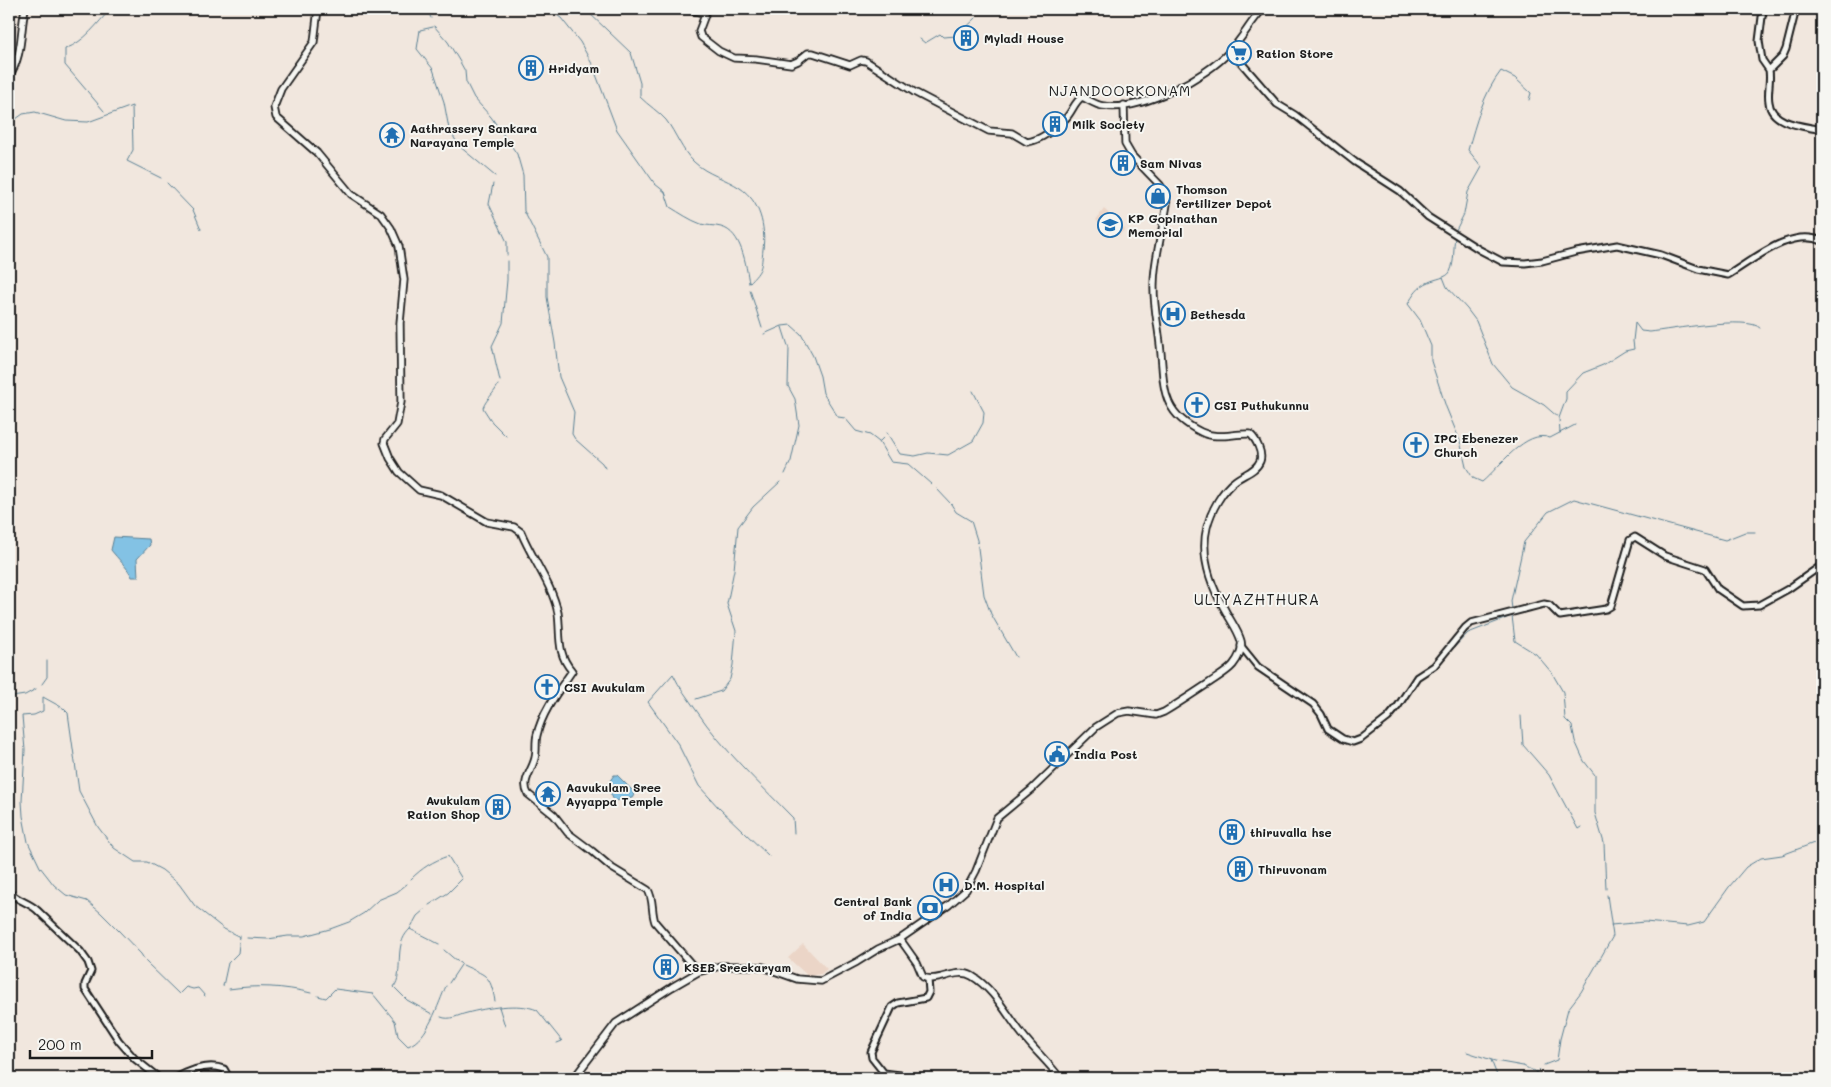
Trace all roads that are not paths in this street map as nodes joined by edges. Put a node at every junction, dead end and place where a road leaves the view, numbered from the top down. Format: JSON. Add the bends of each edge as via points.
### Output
{"nodes":[{"id":1,"x":24,"y":9,"type":"edge"},
{"id":2,"x":318,"y":9,"type":"edge"},
{"id":3,"x":686,"y":9,"type":"edge"},
{"id":4,"x":1263,"y":9,"type":"edge"},
{"id":5,"x":1763,"y":9,"type":"edge"},
{"id":6,"x":1796,"y":9,"type":"edge"},
{"id":7,"x":1231,"y":51,"type":"junction"},
{"id":8,"x":1770,"y":70,"type":"junction"},
{"id":9,"x":9,"y":76,"type":"edge"},
{"id":10,"x":1124,"y":105,"type":"junction"},
{"id":11,"x":1822,"y":130,"type":"edge"},
{"id":12,"x":1822,"y":241,"type":"edge"},
{"id":13,"x":1822,"y":565,"type":"edge"},
{"id":14,"x":1241,"y":646,"type":"junction"},
{"id":15,"x":9,"y":892,"type":"edge"},
{"id":16,"x":900,"y":939,"type":"junction"},
{"id":17,"x":698,"y":972,"type":"junction"},
{"id":18,"x":928,"y":979,"type":"junction"},
{"id":19,"x":160,"y":1078,"type":"edge"},
{"id":20,"x":176,"y":1078,"type":"edge"},
{"id":21,"x":229,"y":1078,"type":"edge"},
{"id":22,"x":574,"y":1078,"type":"edge"},
{"id":23,"x":905,"y":1078,"type":"edge"},
{"id":24,"x":1060,"y":1078,"type":"edge"}],
"edges":[{"from":1,"to":9,"type":"main road","via":[[18,54]]},
{"from":2,"to":17,"type":"main road","via":[[314,42],[281,89],[274,111],[276,117],[317,153],[351,194],[381,214],[399,246],[404,280],[400,323],[401,402],[397,424],[385,439],[390,458],[399,472],[419,490],[442,495],[487,522],[514,527],[521,532],[554,598],[560,652],[572,671],[542,720],[536,736],[536,757],[525,790],[554,815],[568,833],[612,868],[648,890],[655,922]]},
{"from":3,"to":10,"type":"main road","via":[[704,13],[699,31],[701,37],[734,58],[791,64],[813,53],[850,65],[866,60],[914,92],[989,131],[1012,133],[1027,142],[1034,141],[1065,119],[1082,97],[1105,106]]},
{"from":4,"to":7,"type":"main road"},
{"from":5,"to":8,"type":"street","via":[[1760,47],[1762,60]]},
{"from":6,"to":8,"type":"street","via":[[1786,49]]},
{"from":7,"to":10,"type":"main road","via":[[1187,83],[1150,99]]},
{"from":7,"to":12,"type":"street","via":[[1277,104],[1400,191],[1428,217],[1503,262],[1542,261],[1617,246],[1728,275],[1762,252],[1782,244],[1809,238]]},
{"from":8,"to":11,"type":"street","via":[[1768,104],[1774,114],[1786,123]]},
{"from":10,"to":14,"type":"main road","via":[[1124,144],[1160,185],[1167,204],[1154,281],[1154,302],[1164,386],[1170,405],[1176,415],[1201,433],[1218,437],[1250,434],[1260,455],[1260,462],[1255,468],[1235,480],[1221,496],[1211,513],[1204,545],[1218,598]]},
{"from":13,"to":14,"type":"street","via":[[1759,605],[1743,606],[1718,589],[1705,569],[1665,556],[1635,537],[1630,540],[1611,606],[1558,616],[1544,604],[1471,624],[1434,666],[1418,676],[1388,718],[1353,742],[1328,729],[1314,704],[1258,667]]},
{"from":14,"to":16,"type":"main road","via":[[1232,666],[1164,712],[1156,715],[1129,711],[1118,713],[1096,727],[997,818],[966,890]]},
{"from":15,"to":19,"type":"street","via":[[25,904],[32,905],[80,951],[91,971],[85,984],[87,993],[135,1060]]},
{"from":16,"to":17,"type":"main road","via":[[821,981],[797,979],[763,967],[750,966],[720,966]]},
{"from":16,"to":18,"type":"main road","via":[[923,977]]},
{"from":17,"to":22,"type":"main road","via":[[616,1023]]},
{"from":18,"to":23,"type":"street","via":[[926,998],[892,1006],[871,1052],[884,1073]]},
{"from":18,"to":24,"type":"main road","via":[[953,974],[972,976],[999,1002],[1022,1035]]},
{"from":20,"to":21,"type":"street","via":[[213,1066],[224,1069]]}]}
